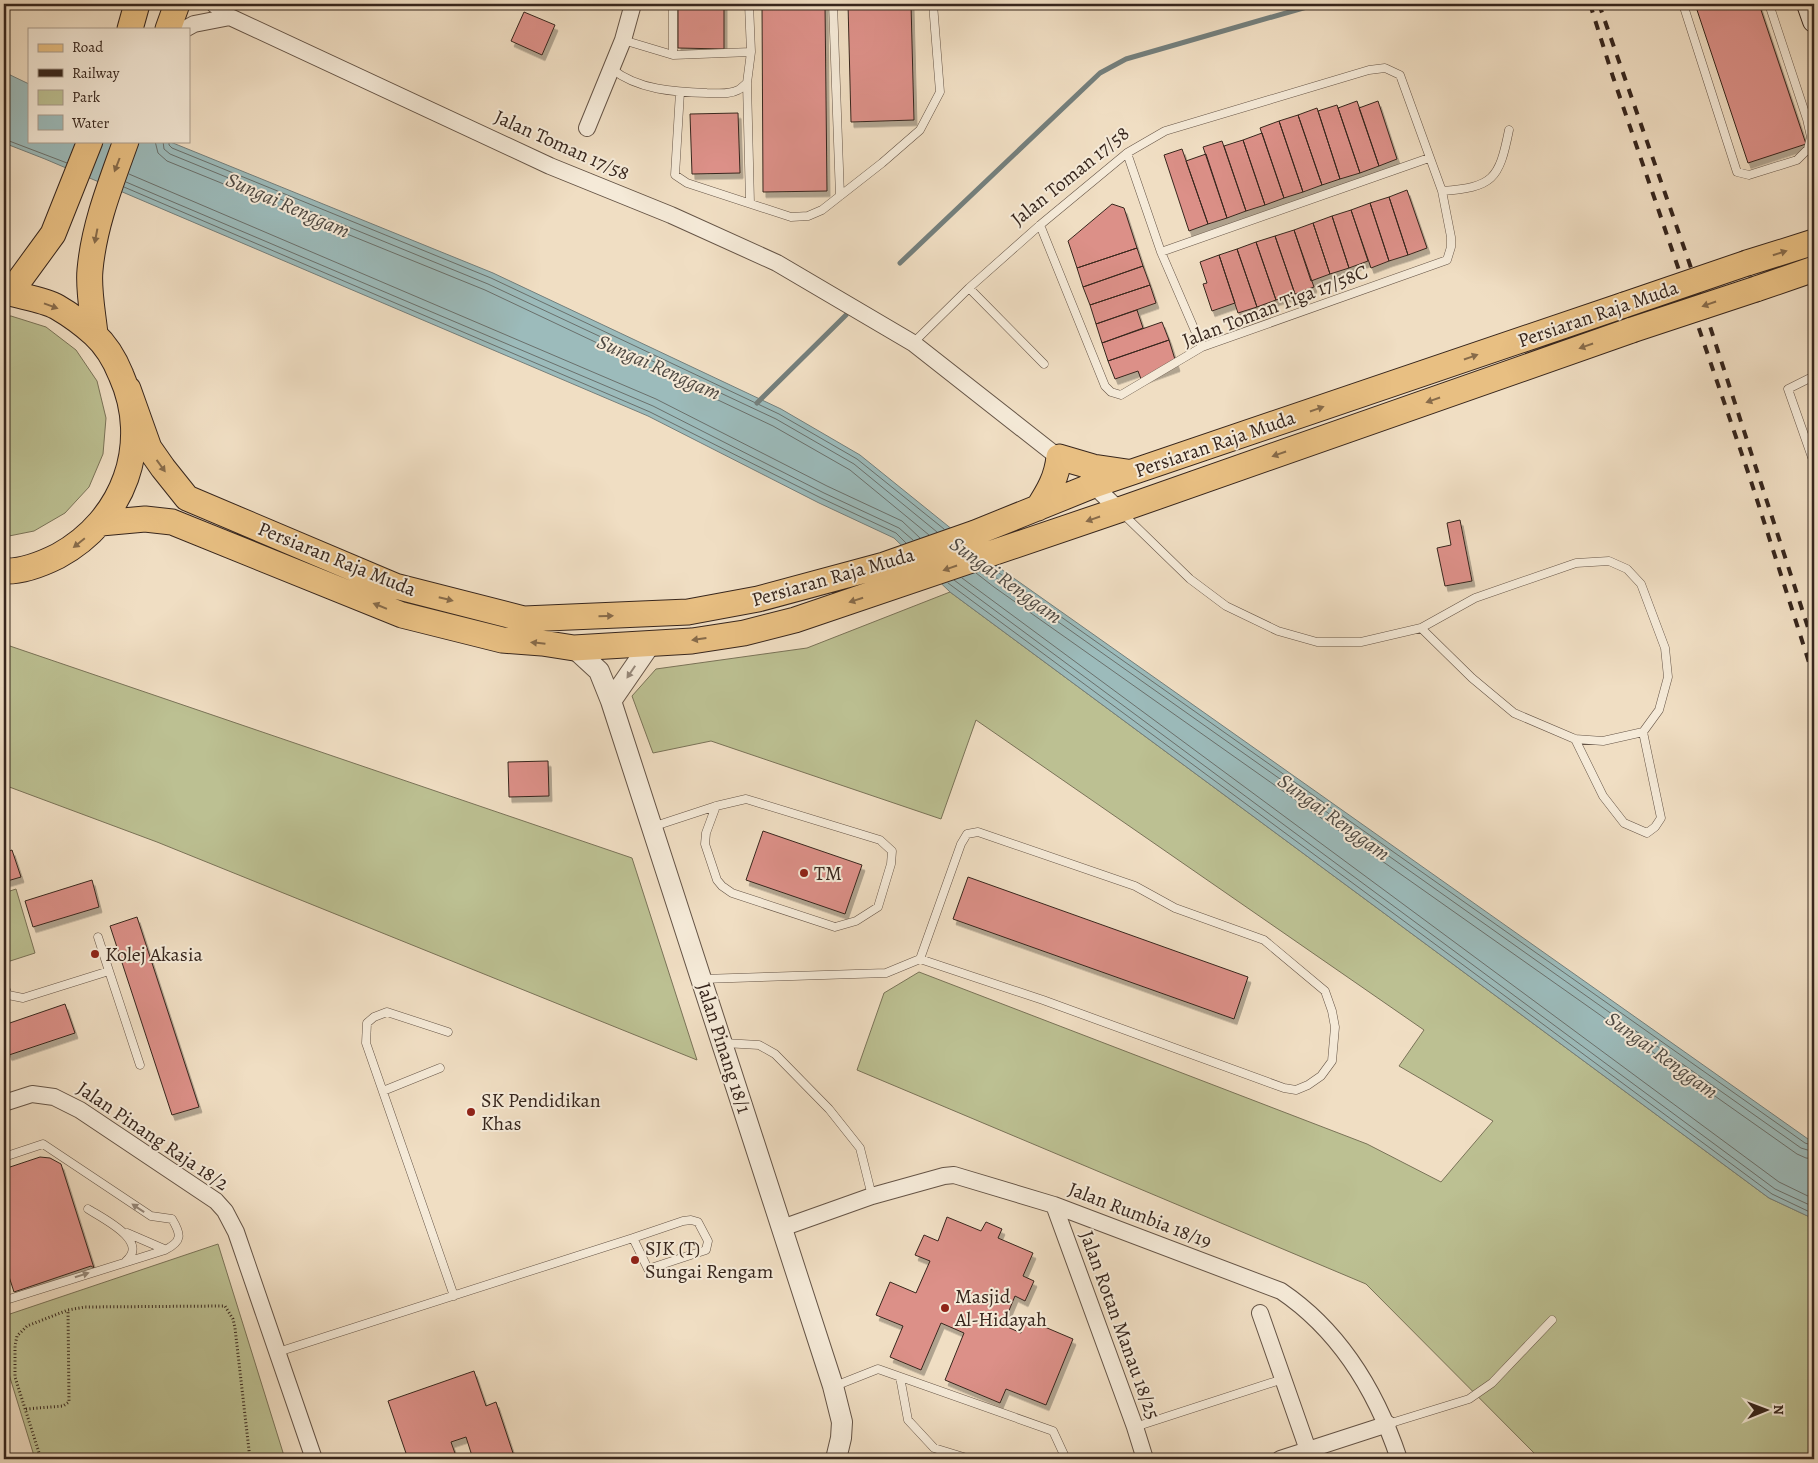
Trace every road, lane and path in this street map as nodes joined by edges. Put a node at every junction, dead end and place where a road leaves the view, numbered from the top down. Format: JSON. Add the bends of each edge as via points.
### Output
{"nodes":[{"id":1,"x":138,"y":4,"type":"edge"},
{"id":2,"x":177,"y":4,"type":"edge"},
{"id":3,"x":214,"y":4,"type":"edge"},
{"id":4,"x":633,"y":4,"type":"edge"},
{"id":5,"x":673,"y":4,"type":"edge"},
{"id":6,"x":732,"y":4,"type":"edge"},
{"id":7,"x":749,"y":4,"type":"edge"},
{"id":8,"x":833,"y":4,"type":"edge"},
{"id":9,"x":933,"y":4,"type":"edge"},
{"id":10,"x":1683,"y":4,"type":"edge"},
{"id":11,"x":1769,"y":4,"type":"edge"},
{"id":12,"x":1808,"y":4,"type":"edge"},
{"id":13,"x":230,"y":17,"type":"junction"},
{"id":14,"x":1814,"y":21,"type":"edge"},
{"id":15,"x":130,"y":28,"type":"edge"},
{"id":16,"x":168,"y":28,"type":"edge"},
{"id":17,"x":187,"y":28,"type":"edge"},
{"id":18,"x":623,"y":40,"type":"junction"},
{"id":19,"x":752,"y":52,"type":"junction"},
{"id":20,"x":673,"y":55,"type":"junction"},
{"id":21,"x":612,"y":69,"type":"junction"},
{"id":22,"x":747,"y":83,"type":"junction"},
{"id":23,"x":680,"y":92,"type":"junction"},
{"id":24,"x":587,"y":128,"type":"dead end"},
{"id":25,"x":1509,"y":130,"type":"dead end"},
{"id":26,"x":90,"y":142,"type":"edge"},
{"id":27,"x":126,"y":142,"type":"edge"},
{"id":28,"x":1127,"y":153,"type":"junction"},
{"id":29,"x":1429,"y":158,"type":"junction"},
{"id":30,"x":1442,"y":191,"type":"junction"},
{"id":31,"x":840,"y":196,"type":"junction"},
{"id":32,"x":750,"y":204,"type":"junction"},
{"id":33,"x":1040,"y":225,"type":"junction"},
{"id":34,"x":1814,"y":242,"type":"edge"},
{"id":35,"x":1161,"y":252,"type":"junction"},
{"id":36,"x":1814,"y":268,"type":"edge"},
{"id":37,"x":969,"y":288,"type":"junction"},
{"id":38,"x":7,"y":294,"type":"edge"},
{"id":39,"x":94,"y":334,"type":"junction"},
{"id":40,"x":913,"y":343,"type":"junction"},
{"id":41,"x":1202,"y":347,"type":"junction"},
{"id":42,"x":1044,"y":364,"type":"dead end"},
{"id":43,"x":1814,"y":376,"type":"edge"},
{"id":44,"x":128,"y":389,"type":"junction"},
{"id":45,"x":1059,"y":457,"type":"junction"},
{"id":46,"x":1814,"y":463,"type":"edge"},
{"id":47,"x":1132,"y":472,"type":"junction"},
{"id":48,"x":1094,"y":485,"type":"junction"},
{"id":49,"x":1038,"y":508,"type":"junction"},
{"id":50,"x":1118,"y":510,"type":"junction"},
{"id":51,"x":101,"y":523,"type":"junction"},
{"id":52,"x":6,"y":572,"type":"edge"},
{"id":53,"x":1421,"y":628,"type":"junction"},
{"id":54,"x":651,"y":643,"type":"junction"},
{"id":55,"x":574,"y":648,"type":"junction"},
{"id":56,"x":611,"y":701,"type":"junction"},
{"id":57,"x":1643,"y":732,"type":"junction"},
{"id":58,"x":1575,"y":739,"type":"junction"},
{"id":59,"x":716,"y":806,"type":"junction"},
{"id":60,"x":652,"y":827,"type":"junction"},
{"id":61,"x":98,"y":937,"type":"dead end"},
{"id":62,"x":920,"y":959,"type":"junction"},
{"id":63,"x":108,"y":971,"type":"junction"},
{"id":64,"x":702,"y":979,"type":"junction"},
{"id":65,"x":4,"y":985,"type":"edge"},
{"id":66,"x":448,"y":1032,"type":"dead end"},
{"id":67,"x":722,"y":1043,"type":"junction"},
{"id":68,"x":140,"y":1065,"type":"dead end"},
{"id":69,"x":440,"y":1068,"type":"dead end"},
{"id":70,"x":383,"y":1091,"type":"junction"},
{"id":71,"x":4,"y":1103,"type":"edge"},
{"id":72,"x":4,"y":1157,"type":"edge"},
{"id":73,"x":872,"y":1196,"type":"junction"},
{"id":74,"x":1054,"y":1205,"type":"junction"},
{"id":75,"x":88,"y":1210,"type":"dead end"},
{"id":76,"x":782,"y":1228,"type":"junction"},
{"id":77,"x":122,"y":1231,"type":"junction"},
{"id":78,"x":633,"y":1238,"type":"junction"},
{"id":79,"x":165,"y":1250,"type":"junction"},
{"id":80,"x":124,"y":1262,"type":"junction"},
{"id":81,"x":4,"y":1293,"type":"edge"},
{"id":82,"x":454,"y":1296,"type":"junction"},
{"id":83,"x":68,"y":1310,"type":"junction"},
{"id":84,"x":1260,"y":1313,"type":"dead end"},
{"id":85,"x":1552,"y":1320,"type":"dead end"},
{"id":86,"x":278,"y":1352,"type":"junction"},
{"id":87,"x":900,"y":1377,"type":"junction"},
{"id":88,"x":1283,"y":1378,"type":"junction"},
{"id":89,"x":833,"y":1386,"type":"junction"},
{"id":90,"x":26,"y":1409,"type":"junction"},
{"id":91,"x":1388,"y":1424,"type":"junction"},
{"id":92,"x":1135,"y":1427,"type":"junction"},
{"id":93,"x":1308,"y":1450,"type":"junction"},
{"id":94,"x":42,"y":1459,"type":"edge"},
{"id":95,"x":250,"y":1459,"type":"edge"},
{"id":96,"x":314,"y":1459,"type":"edge"},
{"id":97,"x":836,"y":1459,"type":"edge"},
{"id":98,"x":970,"y":1459,"type":"edge"},
{"id":99,"x":1066,"y":1459,"type":"edge"},
{"id":100,"x":1145,"y":1459,"type":"edge"},
{"id":101,"x":1280,"y":1459,"type":"edge"},
{"id":102,"x":1399,"y":1459,"type":"edge"}],
"edges":[{"from":1,"to":15,"type":"main road"},
{"from":2,"to":16,"type":"main road"},
{"from":3,"to":13,"type":"street","name":"Jalan Toman 17/58"},
{"from":4,"to":18,"type":"street"},
{"from":5,"to":20,"type":"lane"},
{"from":6,"to":7,"type":"lane"},
{"from":7,"to":19,"type":"lane"},
{"from":8,"to":31,"type":"lane"},
{"from":9,"to":31,"type":"lane","via":[[940,92],[920,130]]},
{"from":10,"to":11,"type":"lane","via":[[1737,172],[1749,175],[1797,160],[1808,148],[1811,137]]},
{"from":12,"to":14,"type":"main road"},
{"from":13,"to":17,"type":"street"},
{"from":13,"to":40,"type":"street","name":"Jalan Toman 17/58","via":[[550,166],[671,215],[777,264]]},
{"from":18,"to":20,"type":"lane"},
{"from":18,"to":21,"type":"street"},
{"from":19,"to":20,"type":"lane"},
{"from":19,"to":22,"type":"lane"},
{"from":21,"to":23,"type":"lane","via":[[642,85]]},
{"from":21,"to":24,"type":"street"},
{"from":22,"to":23,"type":"lane","via":[[737,91],[726,93]]},
{"from":22,"to":32,"type":"lane"},
{"from":23,"to":32,"type":"lane","via":[[675,175],[687,183]]},
{"from":25,"to":30,"type":"lane","via":[[1500,167],[1488,182],[1466,189]]},
{"from":26,"to":38,"type":"main road","via":[[53,234]]},
{"from":27,"to":39,"type":"main road","one_way":true,"via":[[108,189],[90,271]]},
{"from":28,"to":29,"type":"lane","name":"Jalan Toman 17/58","via":[[1165,130],[1385,68],[1400,75]]},
{"from":28,"to":33,"type":"lane","name":"Jalan Toman 17/58"},
{"from":28,"to":35,"type":"lane"},
{"from":29,"to":30,"type":"lane"},
{"from":29,"to":35,"type":"lane"},
{"from":30,"to":41,"type":"lane","name":"Jalan Toman Tiga 17/58C","via":[[1451,237],[1447,260]]},
{"from":31,"to":32,"type":"lane","via":[[808,216],[791,217]]},
{"from":33,"to":37,"type":"lane","name":"Jalan Toman 17/58"},
{"from":33,"to":41,"type":"lane","name":"Jalan Toman Tiga 17/58C","via":[[1105,386],[1111,392],[1121,395]]},
{"from":47,"to":34,"type":"main road","name":"Persiaran Raja Muda","one_way":true,"bridge":true},
{"from":35,"to":41,"type":"lane"},
{"from":36,"to":50,"type":"main road","name":"Persiaran Raja Muda","one_way":true,"bridge":true},
{"from":37,"to":40,"type":"lane","name":"Jalan Toman 17/58"},
{"from":37,"to":42,"type":"lane"},
{"from":38,"to":39,"type":"main road","one_way":true,"via":[[56,306]]},
{"from":39,"to":44,"type":"main road","via":[[114,360]]},
{"from":40,"to":45,"type":"street","name":"Jalan Toman 17/58"},
{"from":43,"to":46,"type":"lane","via":[[1788,389]]},
{"from":44,"to":49,"type":"main road","name":"Persiaran Raja Muda","one_way":true,"via":[[149,448],[188,498],[396,586],[524,619],[688,612],[758,599],[884,566]]},
{"from":44,"to":51,"type":"main road","via":[[134,424],[132,460],[120,493]]},
{"from":45,"to":47,"type":"main road","via":[[1093,467]]},
{"from":45,"to":48,"type":"street","name":"Jalan Toman 17/58"},
{"from":45,"to":49,"type":"main road","via":[[1055,479]]},
{"from":47,"to":48,"type":"main road","name":"Persiaran Raja Muda"},
{"from":48,"to":49,"type":"main road","name":"Persiaran Raja Muda"},
{"from":48,"to":50,"type":"street","name":"Jalan Toman 17/58"},
{"from":50,"to":53,"type":"lane","via":[[1190,579],[1226,606],[1278,631],[1318,642],[1361,642]]},
{"from":50,"to":54,"type":"main road","name":"Persiaran Raja Muda","one_way":true,"via":[[795,620],[744,633]]},
{"from":51,"to":52,"type":"main road","one_way":true,"via":[[75,546],[44,563]]},
{"from":55,"to":51,"type":"main road","name":"Persiaran Raja Muda","one_way":true,"via":[[502,640],[402,615],[172,522],[145,519]]},
{"from":53,"to":57,"type":"lane","via":[[1475,598],[1576,563],[1608,561],[1626,569],[1641,584],[1665,648],[1668,677],[1659,710]]},
{"from":53,"to":58,"type":"lane","via":[[1472,678],[1514,712]]},
{"from":54,"to":55,"type":"main road","name":"Persiaran Raja Muda"},
{"from":54,"to":56,"type":"street","one_way":true},
{"from":55,"to":56,"type":"street","name":"Jalan Pinang 18/1","via":[[599,672]]},
{"from":56,"to":60,"type":"street","name":"Jalan Pinang 18/1"},
{"from":57,"to":58,"type":"lane","via":[[1603,741]]},
{"from":57,"to":58,"type":"lane","via":[[1661,818],[1647,833],[1624,824],[1603,796]]},
{"from":59,"to":59,"type":"lane","via":[[746,800],[880,840],[892,851],[878,906],[856,921],[835,927],[732,893],[717,880],[705,844]]},
{"from":59,"to":60,"type":"lane"},
{"from":60,"to":64,"type":"street","name":"Jalan Pinang 18/1"},
{"from":61,"to":63,"type":"lane"},
{"from":62,"to":62,"type":"lane","via":[[1284,1088],[1296,1090],[1308,1085],[1321,1076],[1332,1061],[1334,1027],[1325,991],[1264,940],[1175,908],[1135,886],[978,832],[967,834],[961,844]]},
{"from":62,"to":64,"type":"lane","via":[[886,973]]},
{"from":63,"to":65,"type":"lane","via":[[23,998],[8,995]]},
{"from":63,"to":68,"type":"lane"},
{"from":64,"to":67,"type":"street","name":"Jalan Pinang 18/1"},
{"from":66,"to":70,"type":"lane","via":[[387,1012],[366,1023],[366,1043]]},
{"from":67,"to":73,"type":"lane","via":[[759,1045],[775,1054],[829,1109],[860,1148]]},
{"from":67,"to":76,"type":"street","name":"Jalan Pinang 18/1"},
{"from":69,"to":70,"type":"lane"},
{"from":70,"to":82,"type":"lane"},
{"from":71,"to":86,"type":"street","name":"Jalan Pinang Raja 18/2","via":[[32,1094],[54,1097],[80,1110],[216,1201],[236,1232]]},
{"from":79,"to":72,"type":"lane","one_way":true,"via":[[175,1245],[178,1239],[178,1230],[172,1219],[151,1216],[43,1144]]},
{"from":73,"to":74,"type":"street","name":"Jalan Rumbia 18/19","via":[[954,1175]]},
{"from":73,"to":76,"type":"street","name":"Jalan Rumbia 18/19"},
{"from":74,"to":91,"type":"street","name":"Jalan Rumbia 18/19","via":[[1281,1291],[1299,1303],[1351,1358]]},
{"from":74,"to":92,"type":"street","name":"Jalan Rotan Manau 18/25"},
{"from":75,"to":77,"type":"lane"},
{"from":76,"to":89,"type":"street","name":"Jalan Pinang 18/1"},
{"from":77,"to":79,"type":"lane"},
{"from":77,"to":80,"type":"lane","via":[[132,1242],[130,1256]]},
{"from":78,"to":78,"type":"lane","via":[[691,1220],[698,1222],[708,1241],[706,1250],[648,1269]]},
{"from":78,"to":82,"type":"lane"},
{"from":79,"to":80,"type":"lane"},
{"from":81,"to":80,"type":"lane","one_way":true,"via":[[6,1300]]},
{"from":82,"to":86,"type":"lane"},
{"from":83,"to":90,"type":"path","via":[[27,1326],[17,1336],[15,1377]]},
{"from":83,"to":90,"type":"path","via":[[68,1402],[63,1406]]},
{"from":83,"to":95,"type":"path","via":[[85,1307],[225,1306],[235,1328]]},
{"from":84,"to":88,"type":"street"},
{"from":85,"to":91,"type":"lane","via":[[1492,1383],[1468,1399]]},
{"from":86,"to":96,"type":"street","name":"Jalan Pinang Raja 18/2"},
{"from":87,"to":89,"type":"lane","via":[[878,1369]]},
{"from":87,"to":98,"type":"lane","via":[[908,1420],[934,1448]]},
{"from":87,"to":99,"type":"lane","via":[[1052,1431]]},
{"from":88,"to":92,"type":"lane"},
{"from":88,"to":93,"type":"street"},
{"from":89,"to":97,"type":"street","name":"Jalan Pinang 18/1","via":[[842,1422]]},
{"from":90,"to":94,"type":"path"},
{"from":91,"to":93,"type":"street"},
{"from":91,"to":102,"type":"street","name":"Jalan Rumbia 18/19"},
{"from":92,"to":100,"type":"street","name":"Jalan Rotan Manau 18/25"},
{"from":93,"to":101,"type":"street"}]}
